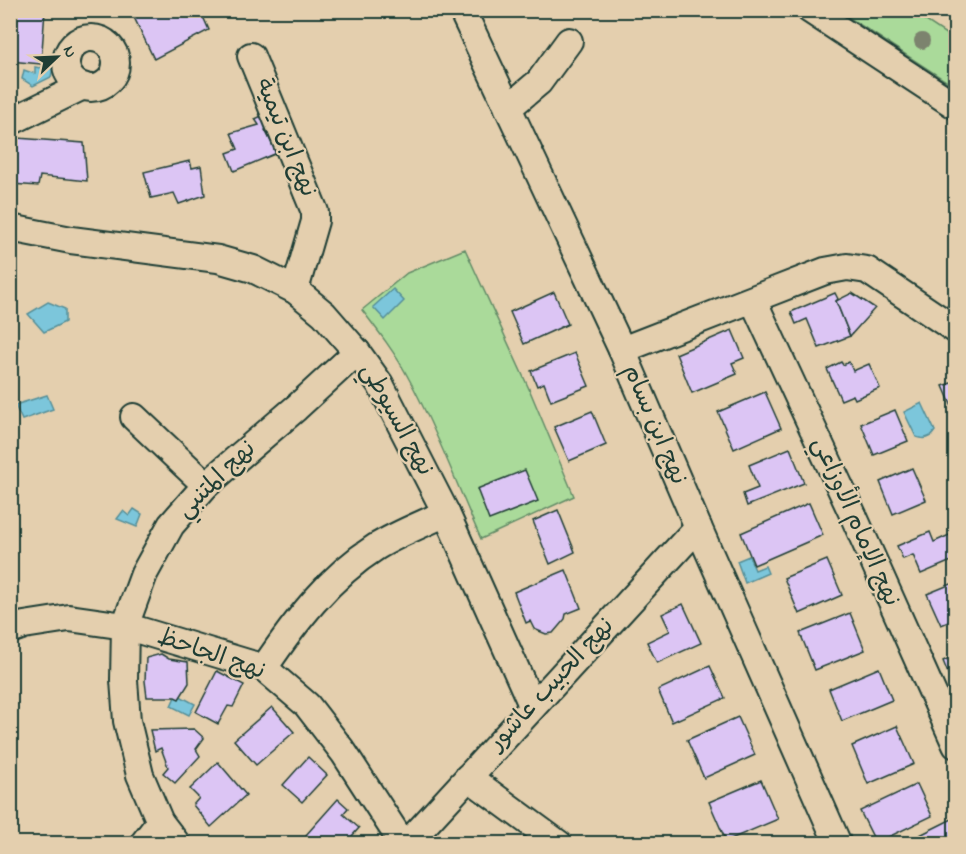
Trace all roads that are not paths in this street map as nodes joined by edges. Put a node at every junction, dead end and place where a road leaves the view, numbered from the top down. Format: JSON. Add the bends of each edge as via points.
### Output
{"nodes":[{"id":1,"x":462,"y":10,"type":"edge"},
{"id":2,"x":810,"y":10,"type":"edge"},
{"id":3,"x":569,"y":41,"type":"dead end"},
{"id":4,"x":251,"y":56,"type":"dead end"},
{"id":5,"x":83,"y":87,"type":"dead end"},
{"id":6,"x":956,"y":106,"type":"edge"},
{"id":7,"x":508,"y":108,"type":"junction"},
{"id":8,"x":10,"y":122,"type":"edge"},
{"id":9,"x":10,"y":228,"type":"edge"},
{"id":10,"x":295,"y":290,"type":"junction"},
{"id":11,"x":753,"y":300,"type":"junction"},
{"id":12,"x":956,"y":330,"type":"edge"},
{"id":13,"x":622,"y":350,"type":"junction"},
{"id":14,"x":357,"y":352,"type":"junction"},
{"id":15,"x":134,"y":417,"type":"dead end"},
{"id":16,"x":206,"y":485,"type":"junction"},
{"id":17,"x":446,"y":513,"type":"junction"},
{"id":18,"x":698,"y":527,"type":"junction"},
{"id":19,"x":125,"y":626,"type":"junction"},
{"id":20,"x":10,"y":630,"type":"edge"},
{"id":21,"x":264,"y":668,"type":"junction"},
{"id":22,"x":532,"y":705,"type":"junction"},
{"id":23,"x":956,"y":745,"type":"edge"},
{"id":24,"x":468,"y":777,"type":"junction"},
{"id":25,"x":160,"y":822,"type":"junction"},
{"id":26,"x":143,"y":843,"type":"edge"},
{"id":27,"x":177,"y":843,"type":"edge"},
{"id":28,"x":405,"y":843,"type":"edge"},
{"id":29,"x":560,"y":843,"type":"edge"},
{"id":30,"x":838,"y":843,"type":"edge"}],
"edges":[{"from":1,"to":7,"type":"street","name":"نهج ابن بسام"},
{"from":2,"to":6,"type":"street"},
{"from":3,"to":7,"type":"street","via":[[539,82]]},
{"from":4,"to":10,"type":"street","name":"نهج ابن تيمية","via":[[315,212]]},
{"from":5,"to":8,"type":"street"},
{"from":7,"to":13,"type":"street","name":"نهج ابن بسام"},
{"from":9,"to":10,"type":"street","name":"نهج السيوطي","via":[[219,259],[253,269]]},
{"from":10,"to":14,"type":"street","name":"نهج السيوطي","via":[[324,314]]},
{"from":11,"to":12,"type":"street","via":[[825,271],[847,267],[867,270]]},
{"from":11,"to":13,"type":"street"},
{"from":11,"to":23,"type":"street","name":"نهج الإمام الأوزاعي"},
{"from":13,"to":18,"type":"street","name":"نهج ابن بسام"},
{"from":14,"to":16,"type":"street","name":"نهج المتنبي"},
{"from":14,"to":17,"type":"street","name":"نهج السيوطي","via":[[380,384]]},
{"from":15,"to":16,"type":"street"},
{"from":16,"to":19,"type":"street","name":"نهج المتنبي","via":[[171,525],[144,574]]},
{"from":17,"to":21,"type":"street","via":[[376,547],[339,576],[297,619]]},
{"from":17,"to":22,"type":"street","name":"نهج السيوطي"},
{"from":18,"to":22,"type":"street","name":"نهج الحبيب عاشور"},
{"from":18,"to":30,"type":"street","name":"نهج ابن بسام"},
{"from":19,"to":20,"type":"street","name":"نهج الجاحظ","via":[[69,618]]},
{"from":19,"to":21,"type":"street","name":"نهج الجاحظ"},
{"from":19,"to":25,"type":"street","name":"نهج المتنبي","via":[[127,720],[140,775]]},
{"from":21,"to":28,"type":"street","name":"نهج الجاحظ","via":[[307,705]]},
{"from":22,"to":24,"type":"street","name":"نهج الحبيب عاشور"},
{"from":24,"to":28,"type":"street","name":"نهج الحبيب عاشور"},
{"from":24,"to":29,"type":"street"},
{"from":25,"to":26,"type":"street"},
{"from":25,"to":27,"type":"street","name":"نهج المتنبي"}]}
